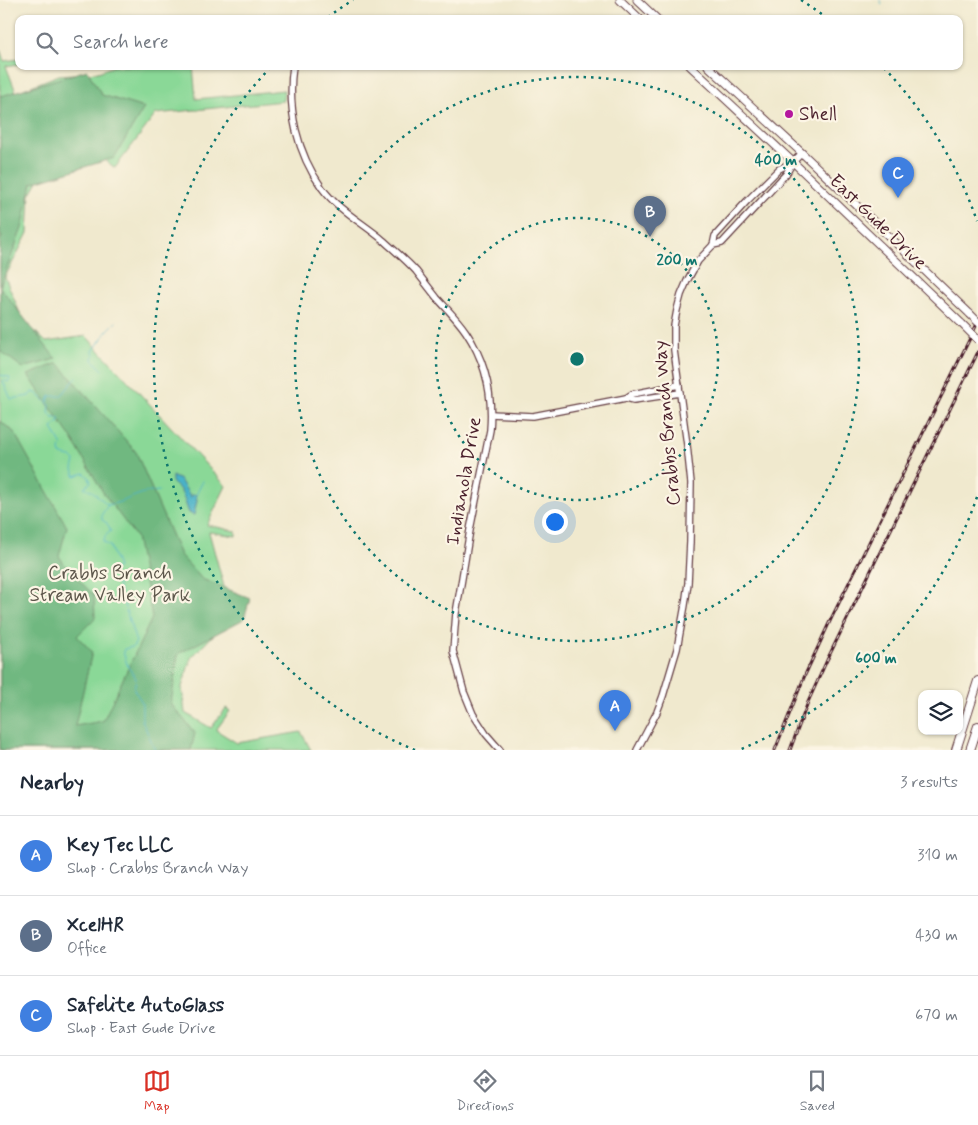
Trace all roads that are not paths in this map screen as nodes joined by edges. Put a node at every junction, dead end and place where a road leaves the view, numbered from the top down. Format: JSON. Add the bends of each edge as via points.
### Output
{"nodes":[{"id":1,"x":620,"y":0,"type":"edge"},
{"id":2,"x":638,"y":0,"type":"edge"},
{"id":3,"x":636,"y":15,"type":"edge"},
{"id":4,"x":653,"y":15,"type":"edge"},
{"id":5,"x":292,"y":70,"type":"edge"},
{"id":6,"x":694,"y":70,"type":"edge"},
{"id":7,"x":712,"y":70,"type":"edge"},
{"id":8,"x":802,"y":153,"type":"junction"},
{"id":9,"x":793,"y":162,"type":"junction"},
{"id":10,"x":713,"y":244,"type":"junction"},
{"id":11,"x":978,"y":322,"type":"edge"},
{"id":12,"x":978,"y":340,"type":"edge"},
{"id":13,"x":679,"y":385,"type":"junction"},
{"id":14,"x":680,"y":392,"type":"junction"},
{"id":15,"x":626,"y":398,"type":"junction"},
{"id":16,"x":491,"y":414,"type":"junction"},
{"id":17,"x":978,"y":681,"type":"edge"},
{"id":18,"x":978,"y":726,"type":"edge"},
{"id":19,"x":500,"y":750,"type":"edge"},
{"id":20,"x":637,"y":750,"type":"edge"},
{"id":21,"x":956,"y":750,"type":"edge"},
{"id":22,"x":970,"y":750,"type":"edge"}],
"edges":[{"from":1,"to":3,"type":"main road"},
{"from":2,"to":4,"type":"main road"},
{"from":5,"to":16,"type":"street","name":"Indianola Drive","via":[[291,100],[295,129],[312,170],[337,204],[410,265],[466,332],[486,373]]},
{"from":6,"to":9,"type":"main road","name":"East Gude Drive"},
{"from":7,"to":8,"type":"main road","name":"East Gude Drive"},
{"from":8,"to":9,"type":"street"},
{"from":8,"to":11,"type":"main road","name":"East Gude Drive","bridge":true},
{"from":9,"to":10,"type":"street","name":"Crabbs Branch Way","via":[[779,169],[715,236]]},
{"from":9,"to":10,"type":"street","name":"Crabbs Branch Way","via":[[786,174],[722,243]]},
{"from":9,"to":12,"type":"main road","name":"East Gude Drive","bridge":true},
{"from":10,"to":13,"type":"street","name":"Crabbs Branch Way","via":[[687,281],[677,310],[674,350]]},
{"from":13,"to":14,"type":"street","name":"Crabbs Branch Way"},
{"from":13,"to":15,"type":"street"},
{"from":14,"to":15,"type":"street","via":[[634,400]]},
{"from":14,"to":20,"type":"street","name":"Crabbs Branch Way","via":[[690,483],[687,592],[677,649],[663,696]]},
{"from":15,"to":16,"type":"street","via":[[533,416]]},
{"from":16,"to":19,"type":"street","name":"Indianola Drive","via":[[458,598],[453,651],[473,714]]},
{"from":17,"to":21,"type":"main road"},
{"from":18,"to":22,"type":"main road"}]}
